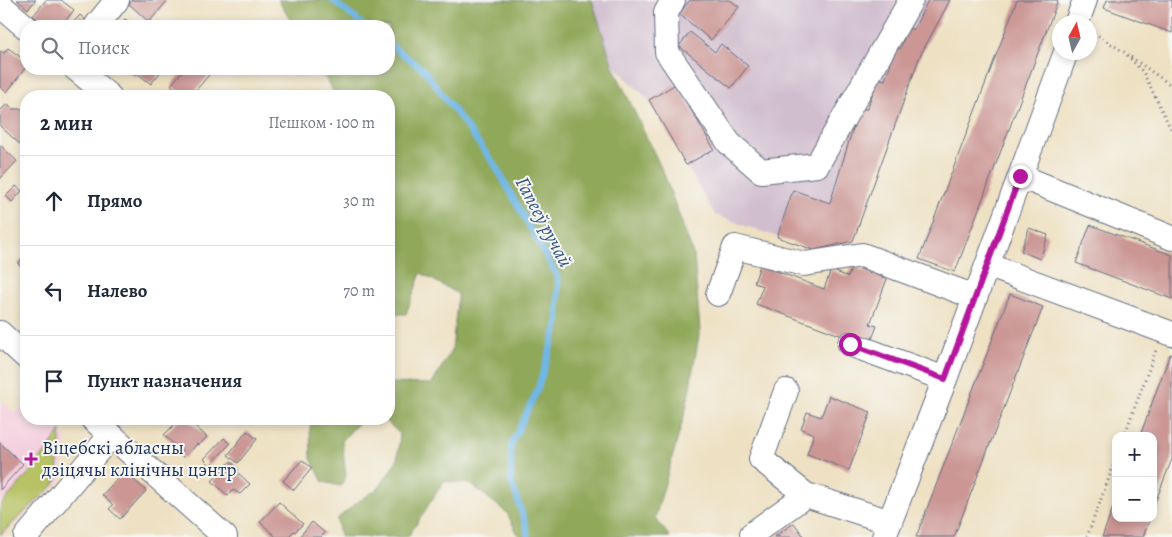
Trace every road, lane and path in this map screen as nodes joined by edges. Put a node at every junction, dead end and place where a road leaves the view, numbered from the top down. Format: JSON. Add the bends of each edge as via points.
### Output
{"nodes":[{"id":1,"x":117,"y":0,"type":"edge"},
{"id":2,"x":673,"y":0,"type":"edge"},
{"id":3,"x":911,"y":0,"type":"edge"},
{"id":4,"x":1085,"y":0,"type":"edge"},
{"id":5,"x":0,"y":5,"type":"edge"},
{"id":6,"x":1080,"y":15,"type":"edge"},
{"id":7,"x":101,"y":20,"type":"edge"},
{"id":8,"x":20,"y":22,"type":"edge"},
{"id":9,"x":1097,"y":35,"type":"edge"},
{"id":10,"x":1124,"y":52,"type":"junction"},
{"id":11,"x":1063,"y":60,"type":"edge"},
{"id":12,"x":83,"y":75,"type":"edge"},
{"id":13,"x":1172,"y":86,"type":"edge"},
{"id":14,"x":101,"y":90,"type":"edge"},
{"id":15,"x":1172,"y":131,"type":"edge"},
{"id":16,"x":1020,"y":176,"type":"junction"},
{"id":17,"x":1172,"y":238,"type":"edge"},
{"id":18,"x":987,"y":264,"type":"junction"},
{"id":19,"x":718,"y":294,"type":"dead end"},
{"id":20,"x":975,"y":297,"type":"junction"},
{"id":21,"x":1168,"y":332,"type":"edge"},
{"id":22,"x":0,"y":333,"type":"edge"},
{"id":23,"x":850,"y":344,"type":"dead end"},
{"id":24,"x":20,"y":352,"type":"edge"},
{"id":25,"x":945,"y":379,"type":"junction"},
{"id":26,"x":786,"y":391,"type":"dead end"},
{"id":27,"x":100,"y":425,"type":"edge"},
{"id":28,"x":1126,"y":432,"type":"edge"},
{"id":29,"x":111,"y":435,"type":"junction"},
{"id":30,"x":1112,"y":470,"type":"edge"},
{"id":31,"x":806,"y":495,"type":"junction"},
{"id":32,"x":887,"y":530,"type":"edge"},
{"id":33,"x":752,"y":534,"type":"dead end"},
{"id":34,"x":26,"y":537,"type":"edge"},
{"id":35,"x":225,"y":537,"type":"edge"},
{"id":36,"x":1087,"y":537,"type":"edge"}],
"edges":[{"from":1,"to":7,"type":"street"},
{"from":2,"to":3,"type":"street","via":[[666,13],[667,52],[729,143],[761,170],[817,165]]},
{"from":4,"to":6,"type":"street"},
{"from":5,"to":8,"type":"street"},
{"from":9,"to":10,"type":"path"},
{"from":10,"to":13,"type":"path"},
{"from":10,"to":15,"type":"path","via":[[1143,72]]},
{"from":11,"to":16,"type":"street"},
{"from":12,"to":14,"type":"street"},
{"from":16,"to":17,"type":"street"},
{"from":16,"to":18,"type":"street"},
{"from":18,"to":20,"type":"street"},
{"from":18,"to":21,"type":"street"},
{"from":19,"to":20,"type":"street","via":[[735,247],[804,264],[862,255]]},
{"from":20,"to":25,"type":"street"},
{"from":21,"to":28,"type":"path"},
{"from":22,"to":24,"type":"street"},
{"from":23,"to":25,"type":"street"},
{"from":25,"to":32,"type":"street"},
{"from":26,"to":31,"type":"street","via":[[761,459]]},
{"from":27,"to":29,"type":"street"},
{"from":29,"to":34,"type":"street"},
{"from":29,"to":35,"type":"street"},
{"from":30,"to":36,"type":"path"},
{"from":31,"to":32,"type":"street"},
{"from":31,"to":33,"type":"street"}]}
